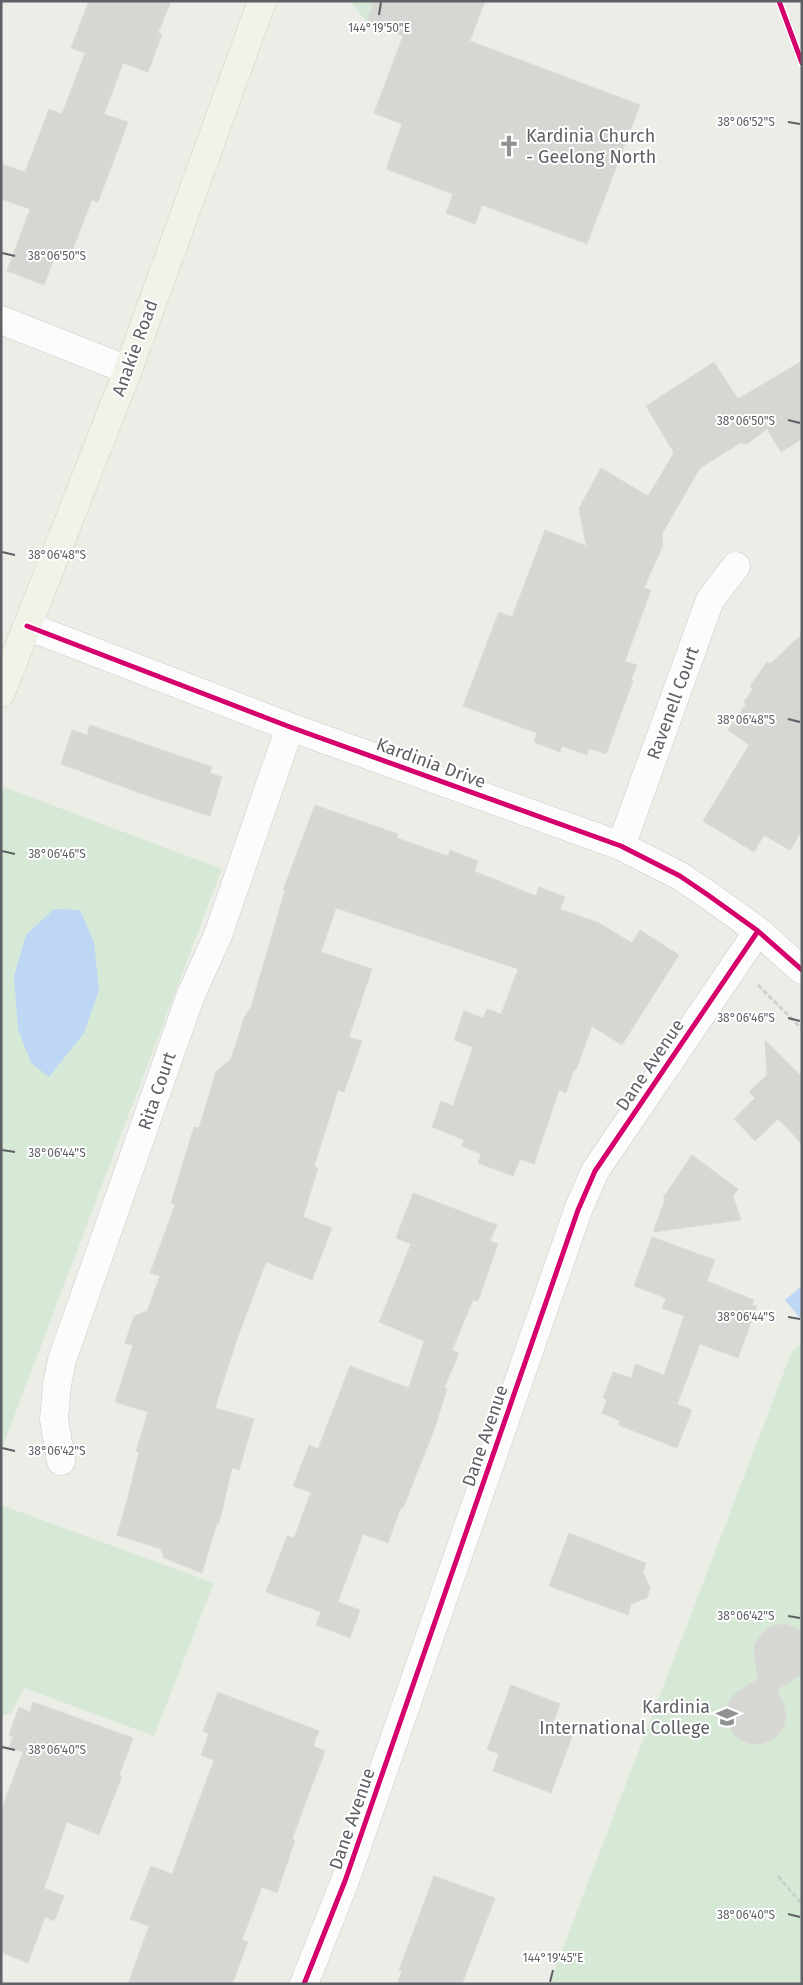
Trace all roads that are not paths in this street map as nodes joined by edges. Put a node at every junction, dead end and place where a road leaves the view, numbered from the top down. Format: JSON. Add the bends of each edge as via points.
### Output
{"nodes":[{"id":1,"x":262,"y":1,"type":"edge"},
{"id":2,"x":1,"y":320,"type":"edge"},
{"id":3,"x":128,"y":370,"type":"junction"},
{"id":4,"x":736,"y":566,"type":"dead end"},
{"id":5,"x":26,"y":626,"type":"junction"},
{"id":6,"x":1,"y":693,"type":"edge"},
{"id":7,"x":290,"y":727,"type":"junction"},
{"id":8,"x":621,"y":846,"type":"junction"},
{"id":9,"x":758,"y":931,"type":"junction"},
{"id":10,"x":802,"y":970,"type":"edge"},
{"id":11,"x":61,"y":1461,"type":"dead end"},
{"id":12,"x":304,"y":1984,"type":"edge"}],
"edges":[{"from":1,"to":3,"type":"main road","name":"Anakie Road"},
{"from":2,"to":3,"type":"street"},
{"from":3,"to":5,"type":"main road","name":"Anakie Road"},
{"from":4,"to":8,"type":"street","name":"Ravenell Court","via":[[710,600]]},
{"from":5,"to":6,"type":"main road","name":"Anakie Road"},
{"from":5,"to":7,"type":"street","name":"Kardinia Drive"},
{"from":7,"to":8,"type":"street","name":"Kardinia Drive"},
{"from":7,"to":11,"type":"street","name":"Rita Court","via":[[218,935],[190,996],[62,1360],[54,1419]]},
{"from":8,"to":9,"type":"street","name":"Kardinia Drive","via":[[680,876]]},
{"from":9,"to":10,"type":"street","name":"Kardinia Drive"},
{"from":9,"to":12,"type":"street","name":"Dane Avenue","via":[[595,1171],[578,1210],[344,1881]]}]}
